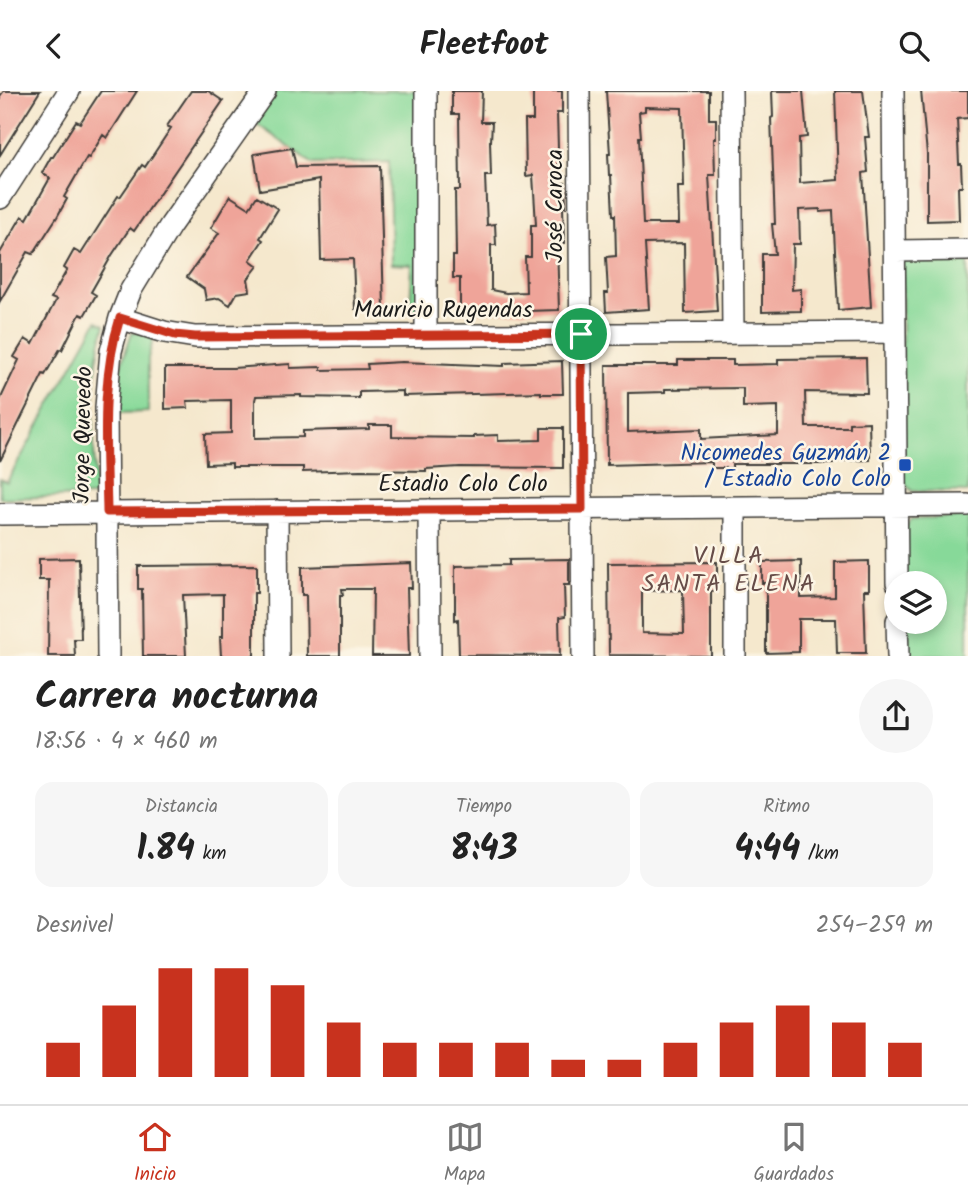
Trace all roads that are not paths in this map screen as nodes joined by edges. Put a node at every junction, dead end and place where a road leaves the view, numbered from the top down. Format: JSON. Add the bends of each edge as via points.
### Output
{"nodes":[{"id":1,"x":69,"y":91,"type":"edge"},
{"id":2,"x":265,"y":91,"type":"edge"},
{"id":3,"x":426,"y":91,"type":"edge"},
{"id":4,"x":579,"y":91,"type":"edge"},
{"id":5,"x":732,"y":91,"type":"edge"},
{"id":6,"x":893,"y":91,"type":"edge"},
{"id":7,"x":0,"y":198,"type":"edge"},
{"id":8,"x":968,"y":250,"type":"edge"},
{"id":9,"x":895,"y":251,"type":"junction"},
{"id":10,"x":120,"y":318,"type":"junction"},
{"id":11,"x":895,"y":332,"type":"junction"},
{"id":12,"x":733,"y":333,"type":"junction"},
{"id":13,"x":581,"y":334,"type":"junction"},
{"id":14,"x":426,"y":335,"type":"junction"},
{"id":15,"x":968,"y":505,"type":"edge"},
{"id":16,"x":897,"y":506,"type":"junction"},
{"id":17,"x":735,"y":508,"type":"junction"},
{"id":18,"x":582,"y":509,"type":"junction"},
{"id":19,"x":429,"y":510,"type":"junction"},
{"id":20,"x":277,"y":511,"type":"junction"},
{"id":21,"x":107,"y":512,"type":"junction"},
{"id":22,"x":0,"y":514,"type":"edge"},
{"id":23,"x":897,"y":571,"type":"edge"},
{"id":24,"x":897,"y":634,"type":"edge"},
{"id":25,"x":108,"y":656,"type":"edge"},
{"id":26,"x":278,"y":656,"type":"edge"},
{"id":27,"x":430,"y":656,"type":"edge"},
{"id":28,"x":583,"y":656,"type":"edge"},
{"id":29,"x":735,"y":656,"type":"edge"},
{"id":30,"x":898,"y":656,"type":"edge"}],
"edges":[{"from":1,"to":7,"type":"street"},
{"from":2,"to":10,"type":"street","name":"Jorge Quevedo","via":[[170,226],[135,282]]},
{"from":3,"to":14,"type":"street"},
{"from":4,"to":13,"type":"street","name":"José Caroca"},
{"from":5,"to":12,"type":"street"},
{"from":6,"to":9,"type":"street"},
{"from":8,"to":9,"type":"street"},
{"from":9,"to":11,"type":"street"},
{"from":10,"to":14,"type":"street","name":"Mauricio Rugendas","via":[[195,337]]},
{"from":10,"to":21,"type":"street","name":"Jorge Quevedo","via":[[106,389]]},
{"from":11,"to":12,"type":"street","name":"Mauricio Rugendas"},
{"from":11,"to":16,"type":"street"},
{"from":12,"to":13,"type":"street","name":"Mauricio Rugendas"},
{"from":13,"to":14,"type":"street","name":"Mauricio Rugendas"},
{"from":13,"to":18,"type":"street","name":"José Caroca"},
{"from":15,"to":16,"type":"street","name":"Estadio Colo Colo"},
{"from":16,"to":17,"type":"street","name":"Estadio Colo Colo"},
{"from":16,"to":23,"type":"street"},
{"from":17,"to":18,"type":"street","name":"Estadio Colo Colo"},
{"from":17,"to":29,"type":"street"},
{"from":18,"to":19,"type":"street","name":"Estadio Colo Colo"},
{"from":18,"to":28,"type":"street","name":"José Caroca"},
{"from":19,"to":20,"type":"street","name":"Estadio Colo Colo"},
{"from":19,"to":27,"type":"street"},
{"from":20,"to":21,"type":"street","name":"Estadio Colo Colo"},
{"from":20,"to":26,"type":"street"},
{"from":21,"to":22,"type":"street","name":"Estadio Colo Colo"},
{"from":21,"to":25,"type":"street","name":"Jorge Quevedo"},
{"from":24,"to":30,"type":"street"}]}
